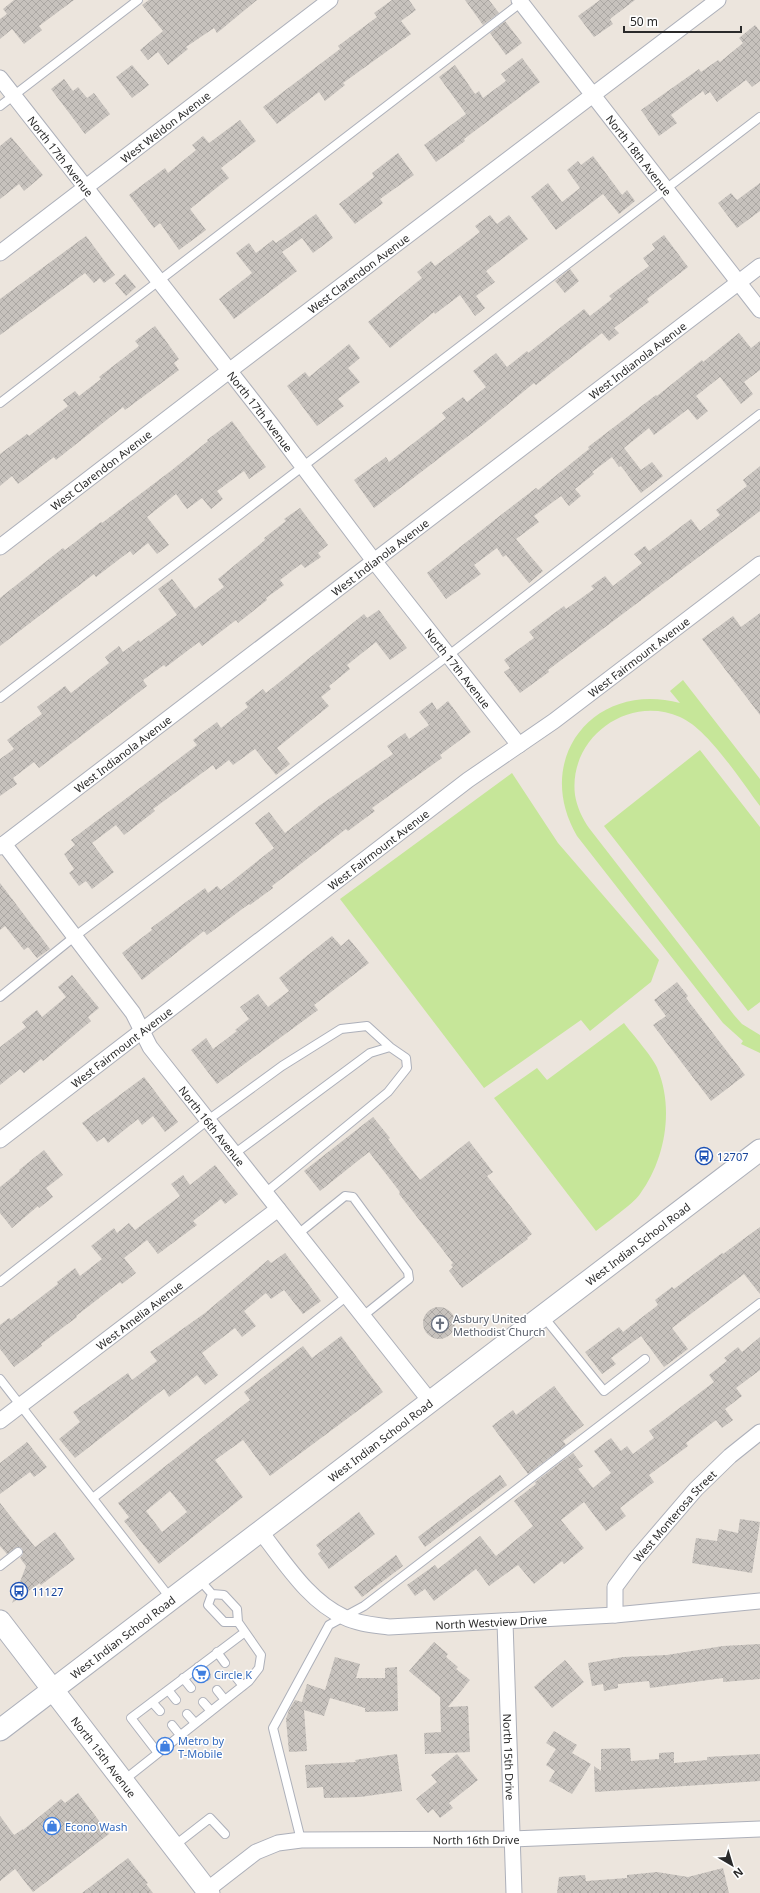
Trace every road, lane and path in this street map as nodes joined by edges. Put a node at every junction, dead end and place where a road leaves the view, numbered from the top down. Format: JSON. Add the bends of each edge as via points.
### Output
{"nodes":[{"id":1,"x":138,"y":0,"type":"edge"},
{"id":2,"x":330,"y":0,"type":"edge"},
{"id":3,"x":718,"y":0,"type":"edge"},
{"id":4,"x":521,"y":1,"type":"edge"},
{"id":5,"x":0,"y":78,"type":"edge"},
{"id":6,"x":593,"y":95,"type":"junction"},
{"id":7,"x":14,"y":96,"type":"junction"},
{"id":8,"x":0,"y":106,"type":"edge"},
{"id":9,"x":760,"y":117,"type":"edge"},
{"id":10,"x":85,"y":188,"type":"junction"},
{"id":11,"x":666,"y":188,"type":"junction"},
{"id":12,"x":0,"y":253,"type":"edge"},
{"id":13,"x":760,"y":266,"type":"edge"},
{"id":14,"x":159,"y":281,"type":"junction"},
{"id":15,"x":739,"y":282,"type":"junction"},
{"id":16,"x":760,"y":310,"type":"edge"},
{"id":17,"x":229,"y":371,"type":"junction"},
{"id":18,"x":0,"y":403,"type":"edge"},
{"id":19,"x":760,"y":414,"type":"edge"},
{"id":20,"x":303,"y":467,"type":"junction"},
{"id":21,"x":0,"y":547,"type":"edge"},
{"id":22,"x":374,"y":561,"type":"junction"},
{"id":23,"x":760,"y":564,"type":"edge"},
{"id":24,"x":449,"y":655,"type":"junction"},
{"id":25,"x":0,"y":698,"type":"edge"},
{"id":26,"x":519,"y":745,"type":"junction"},
{"id":27,"x":2,"y":846,"type":"edge"},
{"id":28,"x":74,"y":937,"type":"junction"},
{"id":29,"x":0,"y":997,"type":"edge"},
{"id":30,"x":141,"y":1031,"type":"junction"},
{"id":31,"x":390,"y":1047,"type":"junction"},
{"id":32,"x":208,"y":1120,"type":"junction"},
{"id":33,"x":0,"y":1140,"type":"edge"},
{"id":34,"x":760,"y":1150,"type":"edge"},
{"id":35,"x":234,"y":1154,"type":"junction"},
{"id":36,"x":266,"y":1193,"type":"junction"},
{"id":37,"x":278,"y":1209,"type":"junction"},
{"id":38,"x":298,"y":1234,"type":"junction"},
{"id":39,"x":0,"y":1282,"type":"edge"},
{"id":40,"x":347,"y":1296,"type":"junction"},
{"id":41,"x":760,"y":1303,"type":"edge"},
{"id":42,"x":363,"y":1316,"type":"junction"},
{"id":43,"x":543,"y":1316,"type":"junction"},
{"id":44,"x":645,"y":1359,"type":"dead end"},
{"id":45,"x":0,"y":1379,"type":"edge"},
{"id":46,"x":430,"y":1402,"type":"junction"},
{"id":47,"x":21,"y":1406,"type":"junction"},
{"id":48,"x":0,"y":1421,"type":"edge"},
{"id":49,"x":760,"y":1432,"type":"edge"},
{"id":50,"x":93,"y":1498,"type":"junction"},
{"id":51,"x":260,"y":1531,"type":"junction"},
{"id":52,"x":18,"y":1552,"type":"dead end"},
{"id":53,"x":0,"y":1566,"type":"edge"},
{"id":54,"x":205,"y":1586,"type":"junction"},
{"id":55,"x":171,"y":1599,"type":"junction"},
{"id":56,"x":760,"y":1601,"type":"edge"},
{"id":57,"x":615,"y":1614,"type":"junction"},
{"id":58,"x":344,"y":1617,"type":"junction"},
{"id":59,"x":0,"y":1621,"type":"edge"},
{"id":60,"x":238,"y":1622,"type":"junction"},
{"id":61,"x":506,"y":1622,"type":"junction"},
{"id":62,"x":245,"y":1632,"type":"junction"},
{"id":63,"x":217,"y":1652,"type":"junction"},
{"id":64,"x":225,"y":1662,"type":"dead end"},
{"id":65,"x":198,"y":1667,"type":"junction"},
{"id":66,"x":206,"y":1676,"type":"dead end"},
{"id":67,"x":235,"y":1676,"type":"dead end"},
{"id":68,"x":183,"y":1678,"type":"junction"},
{"id":69,"x":243,"y":1686,"type":"junction"},
{"id":70,"x":191,"y":1688,"type":"dead end"},
{"id":71,"x":53,"y":1690,"type":"junction"},
{"id":72,"x":168,"y":1690,"type":"junction"},
{"id":73,"x":217,"y":1690,"type":"dead end"},
{"id":74,"x":176,"y":1700,"type":"dead end"},
{"id":75,"x":225,"y":1700,"type":"junction"},
{"id":76,"x":152,"y":1702,"type":"junction"},
{"id":77,"x":203,"y":1702,"type":"dead end"},
{"id":78,"x":160,"y":1711,"type":"dead end"},
{"id":79,"x":210,"y":1711,"type":"junction"},
{"id":80,"x":187,"y":1714,"type":"dead end"},
{"id":81,"x":196,"y":1723,"type":"junction"},
{"id":82,"x":172,"y":1725,"type":"dead end"},
{"id":83,"x":0,"y":1730,"type":"edge"},
{"id":84,"x":180,"y":1735,"type":"junction"},
{"id":85,"x":158,"y":1753,"type":"junction"},
{"id":86,"x":123,"y":1781,"type":"junction"},
{"id":87,"x":760,"y":1829,"type":"edge"},
{"id":88,"x":225,"y":1834,"type":"dead end"},
{"id":89,"x":512,"y":1839,"type":"junction"},
{"id":90,"x":301,"y":1840,"type":"junction"},
{"id":91,"x":173,"y":1847,"type":"junction"},
{"id":92,"x":208,"y":1892,"type":"edge"},
{"id":93,"x":514,"y":1893,"type":"edge"}],
"edges":[{"from":1,"to":7,"type":"lane"},
{"from":2,"to":10,"type":"street","name":"West Weldon Avenue"},
{"from":3,"to":6,"type":"street","name":"West Clarendon Avenue"},
{"from":4,"to":6,"type":"street","name":"North 18th Avenue"},
{"from":4,"to":14,"type":"lane"},
{"from":5,"to":7,"type":"street","name":"North 17th Avenue"},
{"from":6,"to":11,"type":"street","name":"North 18th Avenue"},
{"from":6,"to":17,"type":"street","name":"West Clarendon Avenue"},
{"from":7,"to":8,"type":"lane"},
{"from":7,"to":10,"type":"street","name":"North 17th Avenue"},
{"from":9,"to":11,"type":"lane"},
{"from":10,"to":12,"type":"street","name":"West Weldon Avenue"},
{"from":10,"to":14,"type":"street","name":"North 17th Avenue"},
{"from":11,"to":15,"type":"street","name":"North 18th Avenue"},
{"from":11,"to":20,"type":"lane"},
{"from":13,"to":15,"type":"street","name":"West Indianola Avenue"},
{"from":14,"to":17,"type":"street","name":"North 17th Avenue"},
{"from":14,"to":18,"type":"lane"},
{"from":15,"to":16,"type":"street","name":"North 18th Avenue"},
{"from":15,"to":22,"type":"street","name":"West Indianola Avenue"},
{"from":17,"to":20,"type":"street","name":"North 17th Avenue"},
{"from":17,"to":21,"type":"street","name":"West Clarendon Avenue"},
{"from":19,"to":24,"type":"lane"},
{"from":20,"to":22,"type":"street","name":"North 17th Avenue"},
{"from":20,"to":25,"type":"lane"},
{"from":22,"to":24,"type":"street","name":"North 17th Avenue"},
{"from":22,"to":27,"type":"street","name":"West Indianola Avenue"},
{"from":23,"to":26,"type":"street","name":"West Fairmount Avenue"},
{"from":24,"to":26,"type":"street","name":"North 17th Avenue"},
{"from":24,"to":28,"type":"lane"},
{"from":26,"to":30,"type":"street","name":"West Fairmount Avenue","via":[[456,790]]},
{"from":27,"to":28,"type":"street","name":"North 16th Avenue"},
{"from":28,"to":29,"type":"lane"},
{"from":28,"to":30,"type":"street","name":"North 16th Avenue","via":[[133,1013]]},
{"from":30,"to":32,"type":"street","name":"North 16th Avenue","via":[[150,1047]]},
{"from":30,"to":33,"type":"street","name":"West Fairmount Avenue"},
{"from":31,"to":32,"type":"lane","via":[[367,1026],[341,1029],[282,1066]]},
{"from":31,"to":35,"type":"lane","via":[[370,1053]]},
{"from":31,"to":36,"type":"lane","via":[[406,1058],[407,1068],[388,1092]]},
{"from":32,"to":35,"type":"street","name":"North 16th Avenue"},
{"from":32,"to":39,"type":"lane"},
{"from":34,"to":43,"type":"main road","name":"West Indian School Road"},
{"from":35,"to":36,"type":"street","name":"North 16th Avenue"},
{"from":36,"to":37,"type":"street","name":"North 16th Avenue"},
{"from":37,"to":38,"type":"street","name":"North 16th Avenue"},
{"from":37,"to":47,"type":"street","name":"West Amelia Avenue"},
{"from":38,"to":40,"type":"street","name":"North 16th Avenue"},
{"from":38,"to":42,"type":"lane","via":[[345,1196],[353,1197],[408,1272],[409,1279]]},
{"from":40,"to":42,"type":"street","name":"North 16th Avenue"},
{"from":40,"to":50,"type":"lane"},
{"from":41,"to":58,"type":"lane","via":[[364,1606]]},
{"from":42,"to":46,"type":"street","name":"North 16th Avenue"},
{"from":43,"to":44,"type":"lane","via":[[604,1391]]},
{"from":43,"to":46,"type":"main road","name":"West Indian School Road"},
{"from":45,"to":47,"type":"lane"},
{"from":46,"to":51,"type":"main road","name":"West Indian School Road"},
{"from":47,"to":48,"type":"street","name":"West Amelia Avenue"},
{"from":47,"to":50,"type":"lane"},
{"from":49,"to":57,"type":"street","name":"West Monterosa Street","via":[[696,1488],[639,1554],[615,1588]]},
{"from":50,"to":55,"type":"lane"},
{"from":51,"to":54,"type":"main road","name":"West Indian School Road"},
{"from":51,"to":58,"type":"street","name":"North Westview Drive","via":[[316,1599]]},
{"from":52,"to":53,"type":"lane"},
{"from":54,"to":55,"type":"main road","name":"West Indian School Road"},
{"from":54,"to":60,"type":"lane","via":[[224,1595],[238,1609]]},
{"from":54,"to":60,"type":"lane","via":[[208,1605],[213,1612],[224,1622]]},
{"from":55,"to":71,"type":"main road","name":"West Indian School Road"},
{"from":56,"to":57,"type":"street","name":"North Westview Drive"},
{"from":57,"to":61,"type":"street","name":"North Westview Drive"},
{"from":58,"to":61,"type":"street","name":"North Westview Drive","via":[[389,1627]]},
{"from":58,"to":90,"type":"lane","via":[[329,1625],[273,1728]]},
{"from":59,"to":71,"type":"main road","name":"North 15th Avenue"},
{"from":60,"to":62,"type":"lane"},
{"from":61,"to":89,"type":"street","name":"North 15th Drive"},
{"from":62,"to":63,"type":"lane"},
{"from":62,"to":69,"type":"lane","via":[[260,1655],[259,1668]]},
{"from":63,"to":64,"type":"lane"},
{"from":63,"to":65,"type":"lane"},
{"from":65,"to":66,"type":"lane"},
{"from":65,"to":68,"type":"lane"},
{"from":67,"to":69,"type":"lane"},
{"from":68,"to":70,"type":"lane"},
{"from":68,"to":72,"type":"lane"},
{"from":69,"to":75,"type":"lane"},
{"from":71,"to":83,"type":"main road","name":"West Indian School Road"},
{"from":71,"to":86,"type":"main road","name":"North 15th Avenue"},
{"from":72,"to":74,"type":"lane"},
{"from":72,"to":76,"type":"lane"},
{"from":73,"to":75,"type":"lane"},
{"from":75,"to":79,"type":"lane"},
{"from":76,"to":78,"type":"lane"},
{"from":76,"to":85,"type":"lane","via":[[131,1718]]},
{"from":77,"to":79,"type":"lane"},
{"from":79,"to":81,"type":"lane"},
{"from":80,"to":81,"type":"lane"},
{"from":81,"to":84,"type":"lane"},
{"from":82,"to":84,"type":"lane"},
{"from":84,"to":85,"type":"lane"},
{"from":85,"to":86,"type":"lane"},
{"from":86,"to":91,"type":"main road","name":"North 15th Avenue"},
{"from":87,"to":89,"type":"street","name":"North 16th Drive"},
{"from":88,"to":91,"type":"lane","via":[[210,1818]]},
{"from":89,"to":90,"type":"street","name":"North 16th Drive"},
{"from":89,"to":93,"type":"street","name":"North 15th Drive"},
{"from":90,"to":92,"type":"street","name":"North 16th Drive","via":[[278,1843],[256,1852]]},
{"from":91,"to":92,"type":"main road","name":"North 15th Avenue"}]}
